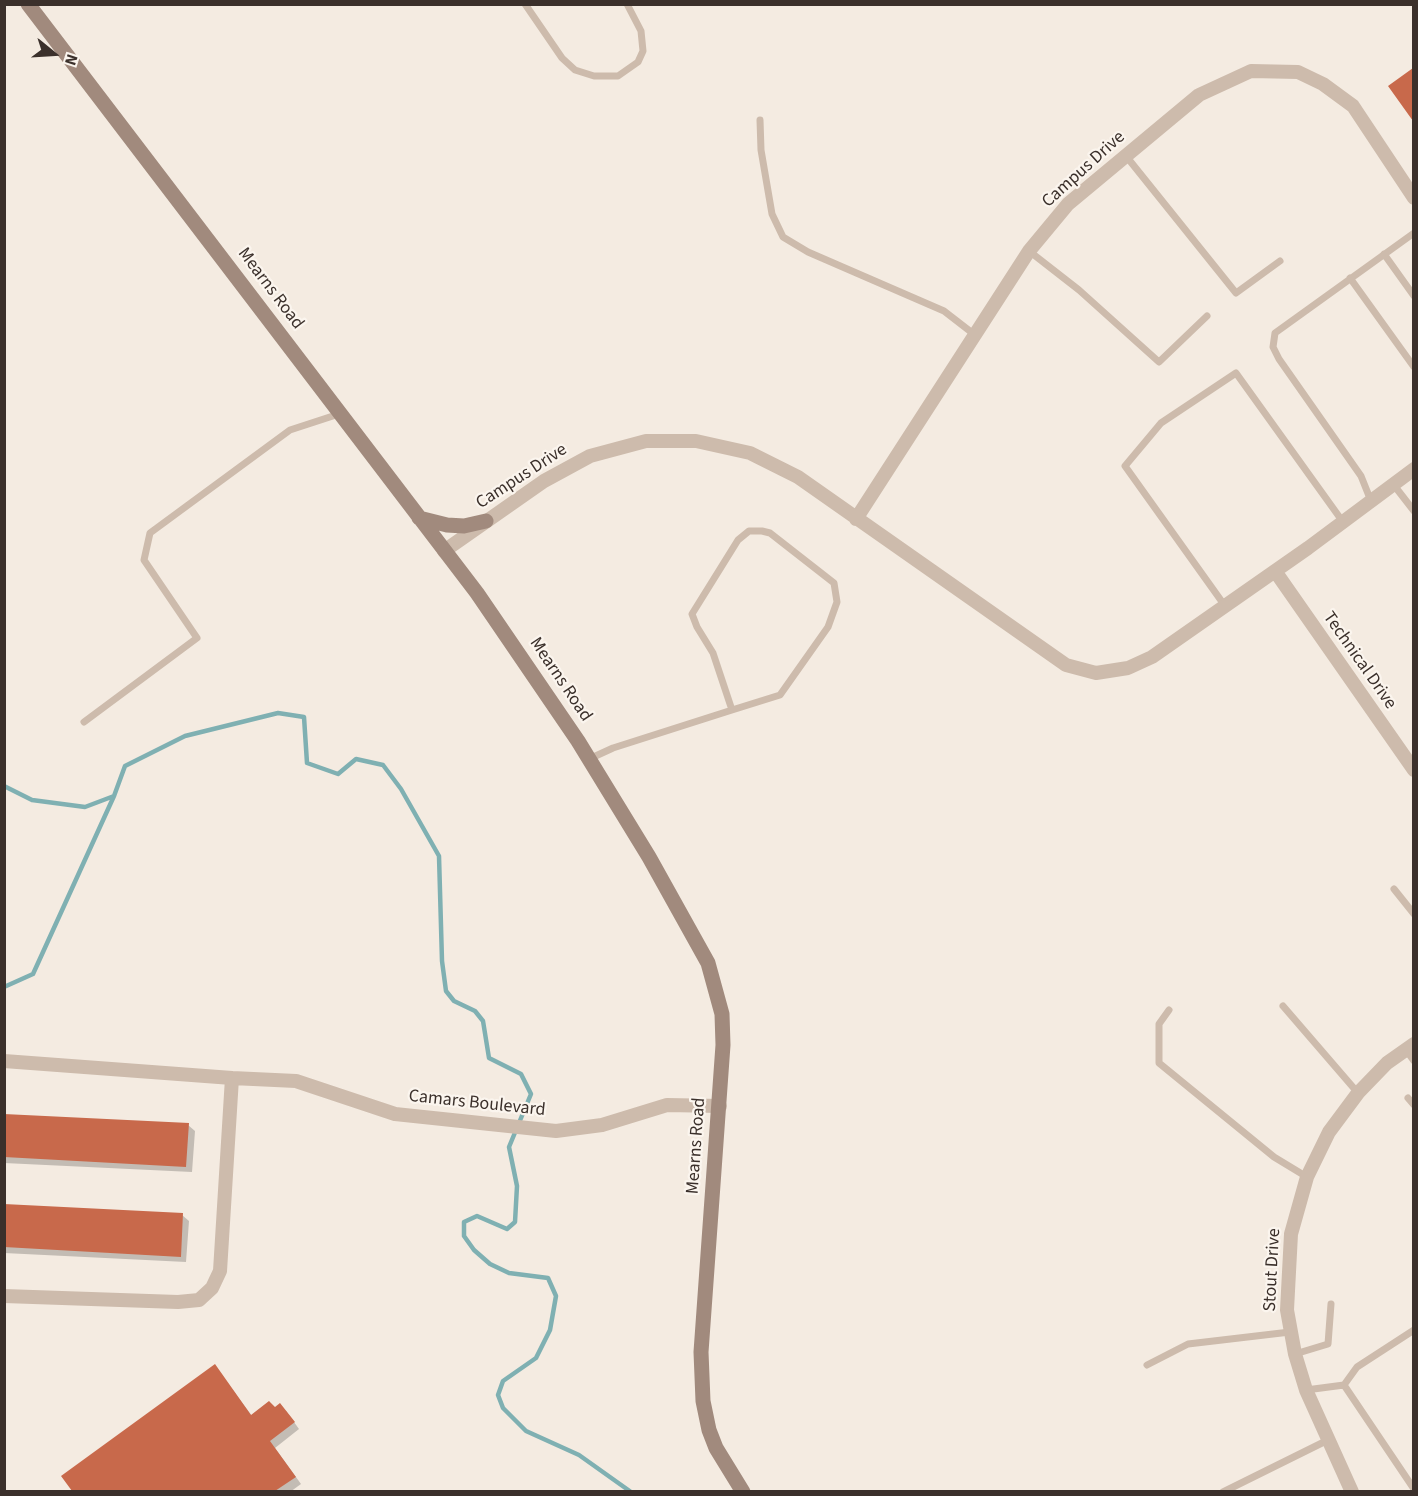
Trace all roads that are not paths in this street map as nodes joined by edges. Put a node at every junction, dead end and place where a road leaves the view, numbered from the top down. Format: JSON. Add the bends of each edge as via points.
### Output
{"nodes":[{"id":1,"x":28,"y":4,"type":"edge"},
{"id":2,"x":525,"y":4,"type":"edge"},
{"id":3,"x":627,"y":4,"type":"edge"},
{"id":4,"x":760,"y":120,"type":"dead end"},
{"id":5,"x":1126,"y":156,"type":"junction"},
{"id":6,"x":1413,"y":198,"type":"edge"},
{"id":7,"x":1413,"y":232,"type":"edge"},
{"id":8,"x":1029,"y":250,"type":"junction"},
{"id":9,"x":1384,"y":254,"type":"junction"},
{"id":10,"x":1280,"y":261,"type":"dead end"},
{"id":11,"x":1350,"y":278,"type":"junction"},
{"id":12,"x":1413,"y":296,"type":"edge"},
{"id":13,"x":1207,"y":316,"type":"dead end"},
{"id":14,"x":975,"y":335,"type":"junction"},
{"id":15,"x":1413,"y":367,"type":"edge"},
{"id":16,"x":339,"y":414,"type":"junction"},
{"id":17,"x":1413,"y":469,"type":"edge"},
{"id":18,"x":1393,"y":484,"type":"junction"},
{"id":19,"x":1371,"y":501,"type":"junction"},
{"id":20,"x":1413,"y":511,"type":"edge"},
{"id":21,"x":419,"y":518,"type":"junction"},
{"id":22,"x":856,"y":519,"type":"junction"},
{"id":23,"x":486,"y":521,"type":"junction"},
{"id":24,"x":1343,"y":522,"type":"junction"},
{"id":25,"x":444,"y":551,"type":"junction"},
{"id":26,"x":1275,"y":571,"type":"junction"},
{"id":27,"x":1226,"y":606,"type":"junction"},
{"id":28,"x":732,"y":710,"type":"junction"},
{"id":29,"x":84,"y":722,"type":"dead end"},
{"id":30,"x":589,"y":759,"type":"junction"},
{"id":31,"x":1413,"y":770,"type":"edge"},
{"id":32,"x":1394,"y":889,"type":"dead end"},
{"id":33,"x":1413,"y":914,"type":"edge"},
{"id":34,"x":1283,"y":1006,"type":"dead end"},
{"id":35,"x":1169,"y":1010,"type":"dead end"},
{"id":36,"x":1411,"y":1052,"type":"edge"},
{"id":37,"x":4,"y":1061,"type":"edge"},
{"id":38,"x":232,"y":1078,"type":"junction"},
{"id":39,"x":1358,"y":1093,"type":"junction"},
{"id":40,"x":1408,"y":1098,"type":"dead end"},
{"id":41,"x":1413,"y":1105,"type":"edge"},
{"id":42,"x":720,"y":1106,"type":"junction"},
{"id":43,"x":1307,"y":1177,"type":"junction"},
{"id":44,"x":4,"y":1296,"type":"edge"},
{"id":45,"x":1331,"y":1304,"type":"dead end"},
{"id":46,"x":1413,"y":1330,"type":"edge"},
{"id":47,"x":1290,"y":1332,"type":"junction"},
{"id":48,"x":1295,"y":1354,"type":"junction"},
{"id":49,"x":1147,"y":1365,"type":"dead end"},
{"id":50,"x":1344,"y":1385,"type":"junction"},
{"id":51,"x":1306,"y":1390,"type":"junction"},
{"id":52,"x":1328,"y":1440,"type":"junction"},
{"id":53,"x":1413,"y":1489,"type":"edge"},
{"id":54,"x":743,"y":1491,"type":"edge"},
{"id":55,"x":1223,"y":1491,"type":"edge"},
{"id":56,"x":1352,"y":1491,"type":"edge"}],
"edges":[{"from":1,"to":16,"type":"street","name":"Mearns Road"},
{"from":2,"to":3,"type":"lane","via":[[562,58],[575,70],[594,76],[618,76],[638,62],[643,51],[640,31]]},
{"from":4,"to":14,"type":"lane","via":[[772,214],[783,237],[808,252],[944,311]]},
{"from":5,"to":6,"type":"street","name":"Campus Drive","via":[[1199,95],[1225,81],[1251,71],[1298,72],[1353,106]]},
{"from":5,"to":8,"type":"street","name":"Campus Drive","via":[[1068,204]]},
{"from":5,"to":10,"type":"lane","via":[[1236,293]]},
{"from":7,"to":9,"type":"lane"},
{"from":8,"to":13,"type":"lane","via":[[1159,362]]},
{"from":8,"to":14,"type":"street","name":"Campus Drive"},
{"from":9,"to":11,"type":"lane"},
{"from":9,"to":12,"type":"lane"},
{"from":11,"to":15,"type":"lane"},
{"from":11,"to":19,"type":"lane","via":[[1275,333],[1273,347],[1361,476]]},
{"from":14,"to":22,"type":"street","name":"Campus Drive"},
{"from":16,"to":21,"type":"street","name":"Mearns Road"},
{"from":16,"to":29,"type":"lane","via":[[290,430],[150,534],[144,560],[197,638]]},
{"from":17,"to":18,"type":"street","name":"Campus Drive"},
{"from":18,"to":19,"type":"street","name":"Campus Drive"},
{"from":18,"to":20,"type":"lane"},
{"from":19,"to":24,"type":"street","name":"Campus Drive"},
{"from":21,"to":23,"type":"street","via":[[464,526]]},
{"from":21,"to":25,"type":"street","name":"Mearns Road"},
{"from":22,"to":23,"type":"street","name":"Campus Drive","via":[[798,477],[750,453],[696,441],[646,441],[590,456]]},
{"from":22,"to":27,"type":"street","name":"Campus Drive","via":[[1066,665],[1096,673],[1128,668],[1152,657]]},
{"from":23,"to":25,"type":"street","name":"Campus Drive"},
{"from":24,"to":26,"type":"street","name":"Campus Drive"},
{"from":24,"to":27,"type":"lane","via":[[1236,373],[1161,423],[1125,466]]},
{"from":25,"to":30,"type":"street","name":"Mearns Road","via":[[539,681]]},
{"from":26,"to":27,"type":"street","name":"Campus Drive"},
{"from":26,"to":31,"type":"street","name":"Technical Drive"},
{"from":28,"to":28,"type":"lane","via":[[780,695],[828,627],[837,602],[834,583],[770,533],[762,531],[749,531],[738,540],[693,614],[713,653]]},
{"from":28,"to":30,"type":"lane"},
{"from":30,"to":42,"type":"street","name":"Mearns Road","via":[[708,963],[722,1014]]},
{"from":32,"to":33,"type":"lane"},
{"from":34,"to":39,"type":"lane"},
{"from":35,"to":43,"type":"lane","via":[[1159,1024],[1159,1063],[1274,1157]]},
{"from":36,"to":39,"type":"street","name":"Stout Drive","via":[[1387,1063]]},
{"from":37,"to":38,"type":"street","name":"Camars Boulevard"},
{"from":38,"to":42,"type":"street","name":"Camars Boulevard","via":[[296,1082],[396,1114],[556,1131],[602,1125],[667,1105]]},
{"from":38,"to":44,"type":"street","via":[[220,1271],[212,1288],[199,1300],[178,1302]]},
{"from":39,"to":43,"type":"street","name":"Stout Drive","via":[[1329,1132]]},
{"from":40,"to":41,"type":"lane"},
{"from":42,"to":54,"type":"street","name":"Mearns Road","via":[[701,1352],[703,1401],[716,1448]]},
{"from":43,"to":47,"type":"street","name":"Stout Drive","via":[[1291,1234],[1287,1291]]},
{"from":45,"to":48,"type":"lane","via":[[1328,1344]]},
{"from":46,"to":50,"type":"lane","via":[[1357,1367]]},
{"from":47,"to":48,"type":"street","name":"Stout Drive"},
{"from":47,"to":49,"type":"lane","via":[[1188,1344]]},
{"from":48,"to":51,"type":"street","name":"Stout Drive"},
{"from":50,"to":51,"type":"lane"},
{"from":50,"to":53,"type":"lane"},
{"from":51,"to":52,"type":"street","name":"Stout Drive"},
{"from":52,"to":55,"type":"lane"},
{"from":52,"to":56,"type":"street","name":"Stout Drive"}]}
